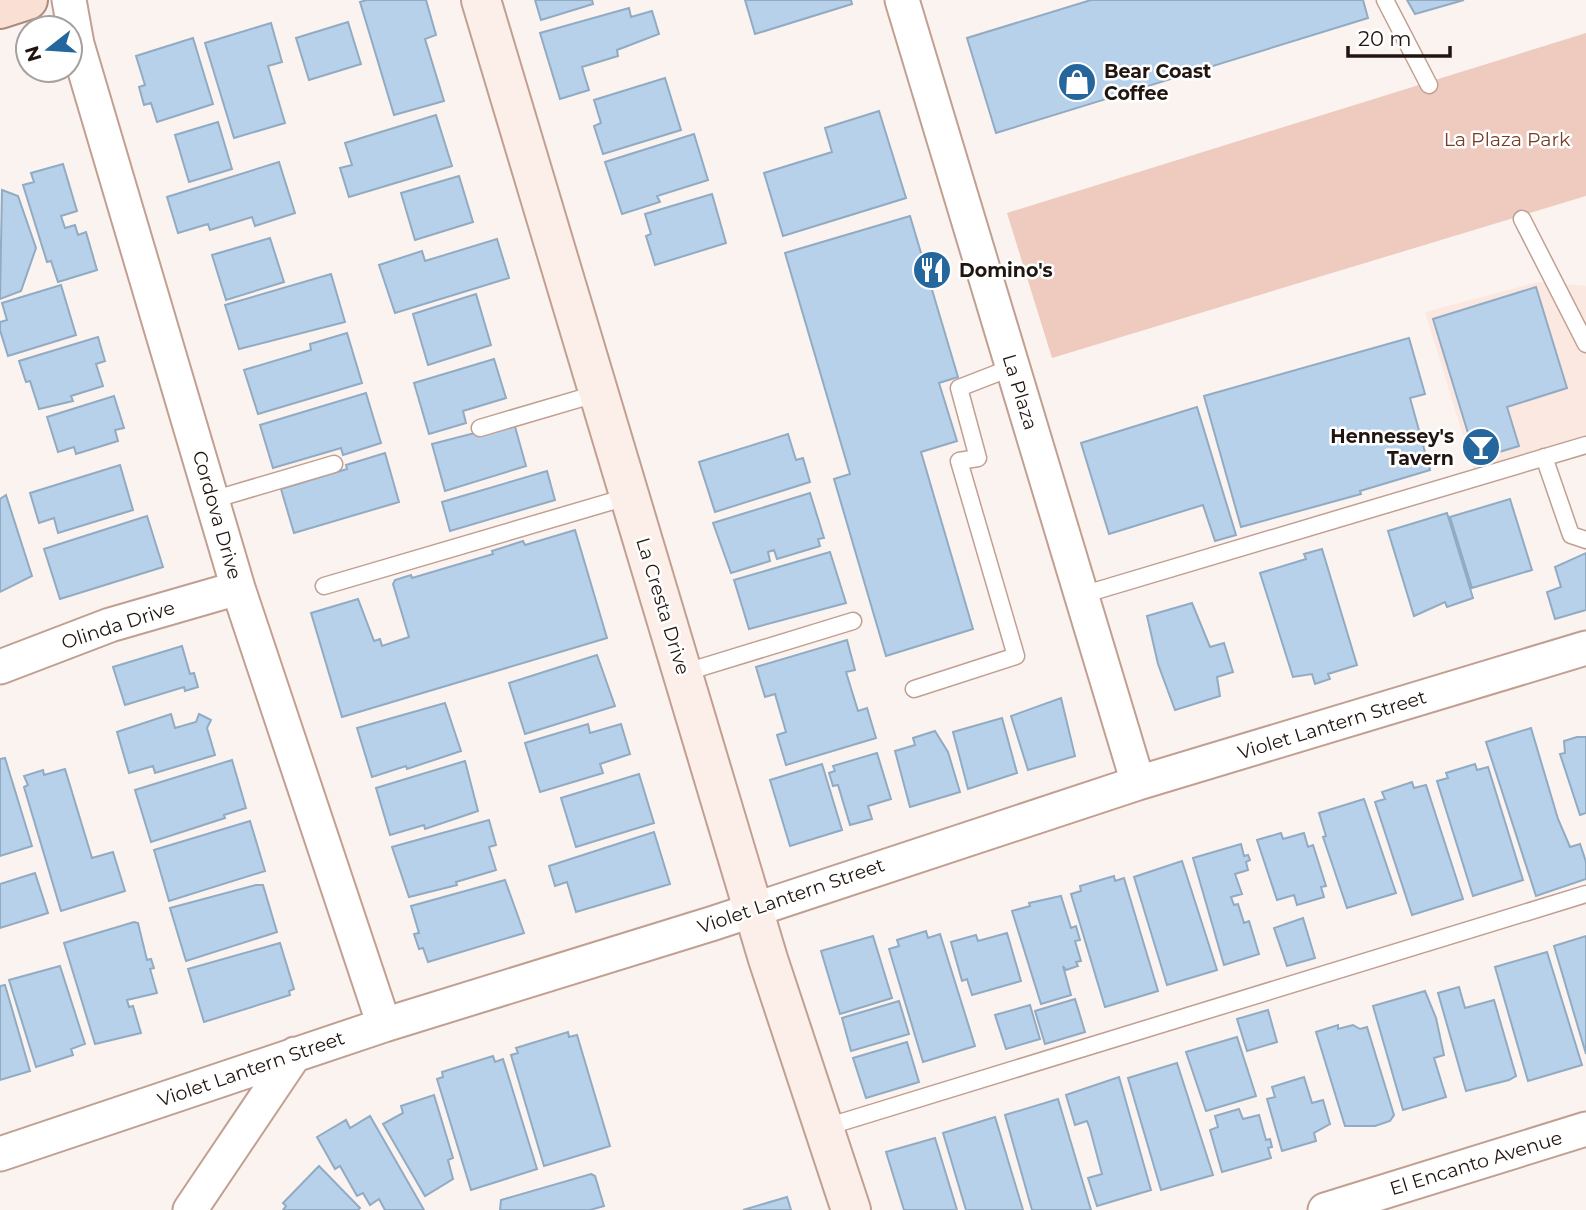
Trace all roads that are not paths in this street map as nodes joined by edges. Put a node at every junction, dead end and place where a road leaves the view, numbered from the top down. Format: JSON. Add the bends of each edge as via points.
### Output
{"nodes":[{"id":1,"x":28,"y":0,"type":"edge"},
{"id":2,"x":69,"y":0,"type":"edge"},
{"id":3,"x":481,"y":0,"type":"edge"},
{"id":4,"x":1385,"y":0,"type":"edge"},
{"id":5,"x":907,"y":1,"type":"edge"},
{"id":6,"x":0,"y":9,"type":"edge"},
{"id":7,"x":1429,"y":85,"type":"dead end"},
{"id":8,"x":1522,"y":219,"type":"dead end"},
{"id":9,"x":1586,"y":344,"type":"edge"},
{"id":10,"x":1013,"y":367,"type":"junction"},
{"id":11,"x":598,"y":393,"type":"junction"},
{"id":12,"x":480,"y":428,"type":"dead end"},
{"id":13,"x":1586,"y":445,"type":"edge"},
{"id":14,"x":1544,"y":457,"type":"junction"},
{"id":15,"x":334,"y":464,"type":"dead end"},
{"id":16,"x":630,"y":496,"type":"junction"},
{"id":17,"x":212,"y":500,"type":"junction"},
{"id":18,"x":1586,"y":540,"type":"edge"},
{"id":19,"x":324,"y":586,"type":"dead end"},
{"id":20,"x":238,"y":588,"type":"junction"},
{"id":21,"x":1082,"y":595,"type":"junction"},
{"id":22,"x":853,"y":621,"type":"dead end"},
{"id":23,"x":1586,"y":648,"type":"edge"},
{"id":24,"x":0,"y":667,"type":"edge"},
{"id":25,"x":683,"y":673,"type":"junction"},
{"id":26,"x":914,"y":689,"type":"dead end"},
{"id":27,"x":1139,"y":783,"type":"junction"},
{"id":28,"x":1586,"y":894,"type":"edge"},
{"id":29,"x":754,"y":909,"type":"junction"},
{"id":30,"x":384,"y":1025,"type":"junction"},
{"id":31,"x":295,"y":1054,"type":"junction"},
{"id":32,"x":826,"y":1128,"type":"junction"},
{"id":33,"x":1586,"y":1129,"type":"edge"},
{"id":34,"x":0,"y":1154,"type":"edge"},
{"id":35,"x":190,"y":1210,"type":"edge"},
{"id":36,"x":851,"y":1210,"type":"edge"},
{"id":37,"x":1325,"y":1210,"type":"edge"}],
"edges":[{"from":1,"to":6,"type":"main road"},
{"from":2,"to":17,"type":"street","name":"Cordova Drive","via":[[81,57]]},
{"from":3,"to":11,"type":"street","name":"La Cresta Drive"},
{"from":4,"to":7,"type":"lane"},
{"from":5,"to":10,"type":"street","name":"La Plaza"},
{"from":8,"to":9,"type":"lane"},
{"from":10,"to":21,"type":"street","name":"La Plaza"},
{"from":10,"to":26,"type":"lane","via":[[959,388],[978,458],[959,461],[1016,656]]},
{"from":11,"to":12,"type":"lane"},
{"from":11,"to":16,"type":"street","name":"La Cresta Drive"},
{"from":13,"to":14,"type":"lane"},
{"from":14,"to":18,"type":"lane","via":[[1571,535]]},
{"from":14,"to":21,"type":"lane"},
{"from":15,"to":17,"type":"lane"},
{"from":16,"to":19,"type":"lane"},
{"from":16,"to":25,"type":"street","name":"La Cresta Drive"},
{"from":17,"to":20,"type":"street","name":"Cordova Drive"},
{"from":20,"to":24,"type":"street","name":"Olinda Drive","via":[[110,625]]},
{"from":20,"to":30,"type":"street","name":"Cordova Drive"},
{"from":21,"to":27,"type":"street","name":"La Plaza"},
{"from":22,"to":25,"type":"lane"},
{"from":23,"to":27,"type":"street","name":"Violet Lantern Street"},
{"from":25,"to":29,"type":"street","name":"La Cresta Drive"},
{"from":27,"to":29,"type":"street","name":"Violet Lantern Street"},
{"from":28,"to":32,"type":"lane"},
{"from":29,"to":30,"type":"street","name":"Violet Lantern Street"},
{"from":29,"to":32,"type":"street","name":"La Cresta Drive"},
{"from":30,"to":31,"type":"street","name":"Violet Lantern Street"},
{"from":31,"to":34,"type":"street","name":"Violet Lantern Street"},
{"from":31,"to":35,"type":"street"},
{"from":32,"to":36,"type":"street","name":"La Cresta Drive"},
{"from":33,"to":37,"type":"street","name":"El Encanto Avenue"}]}
